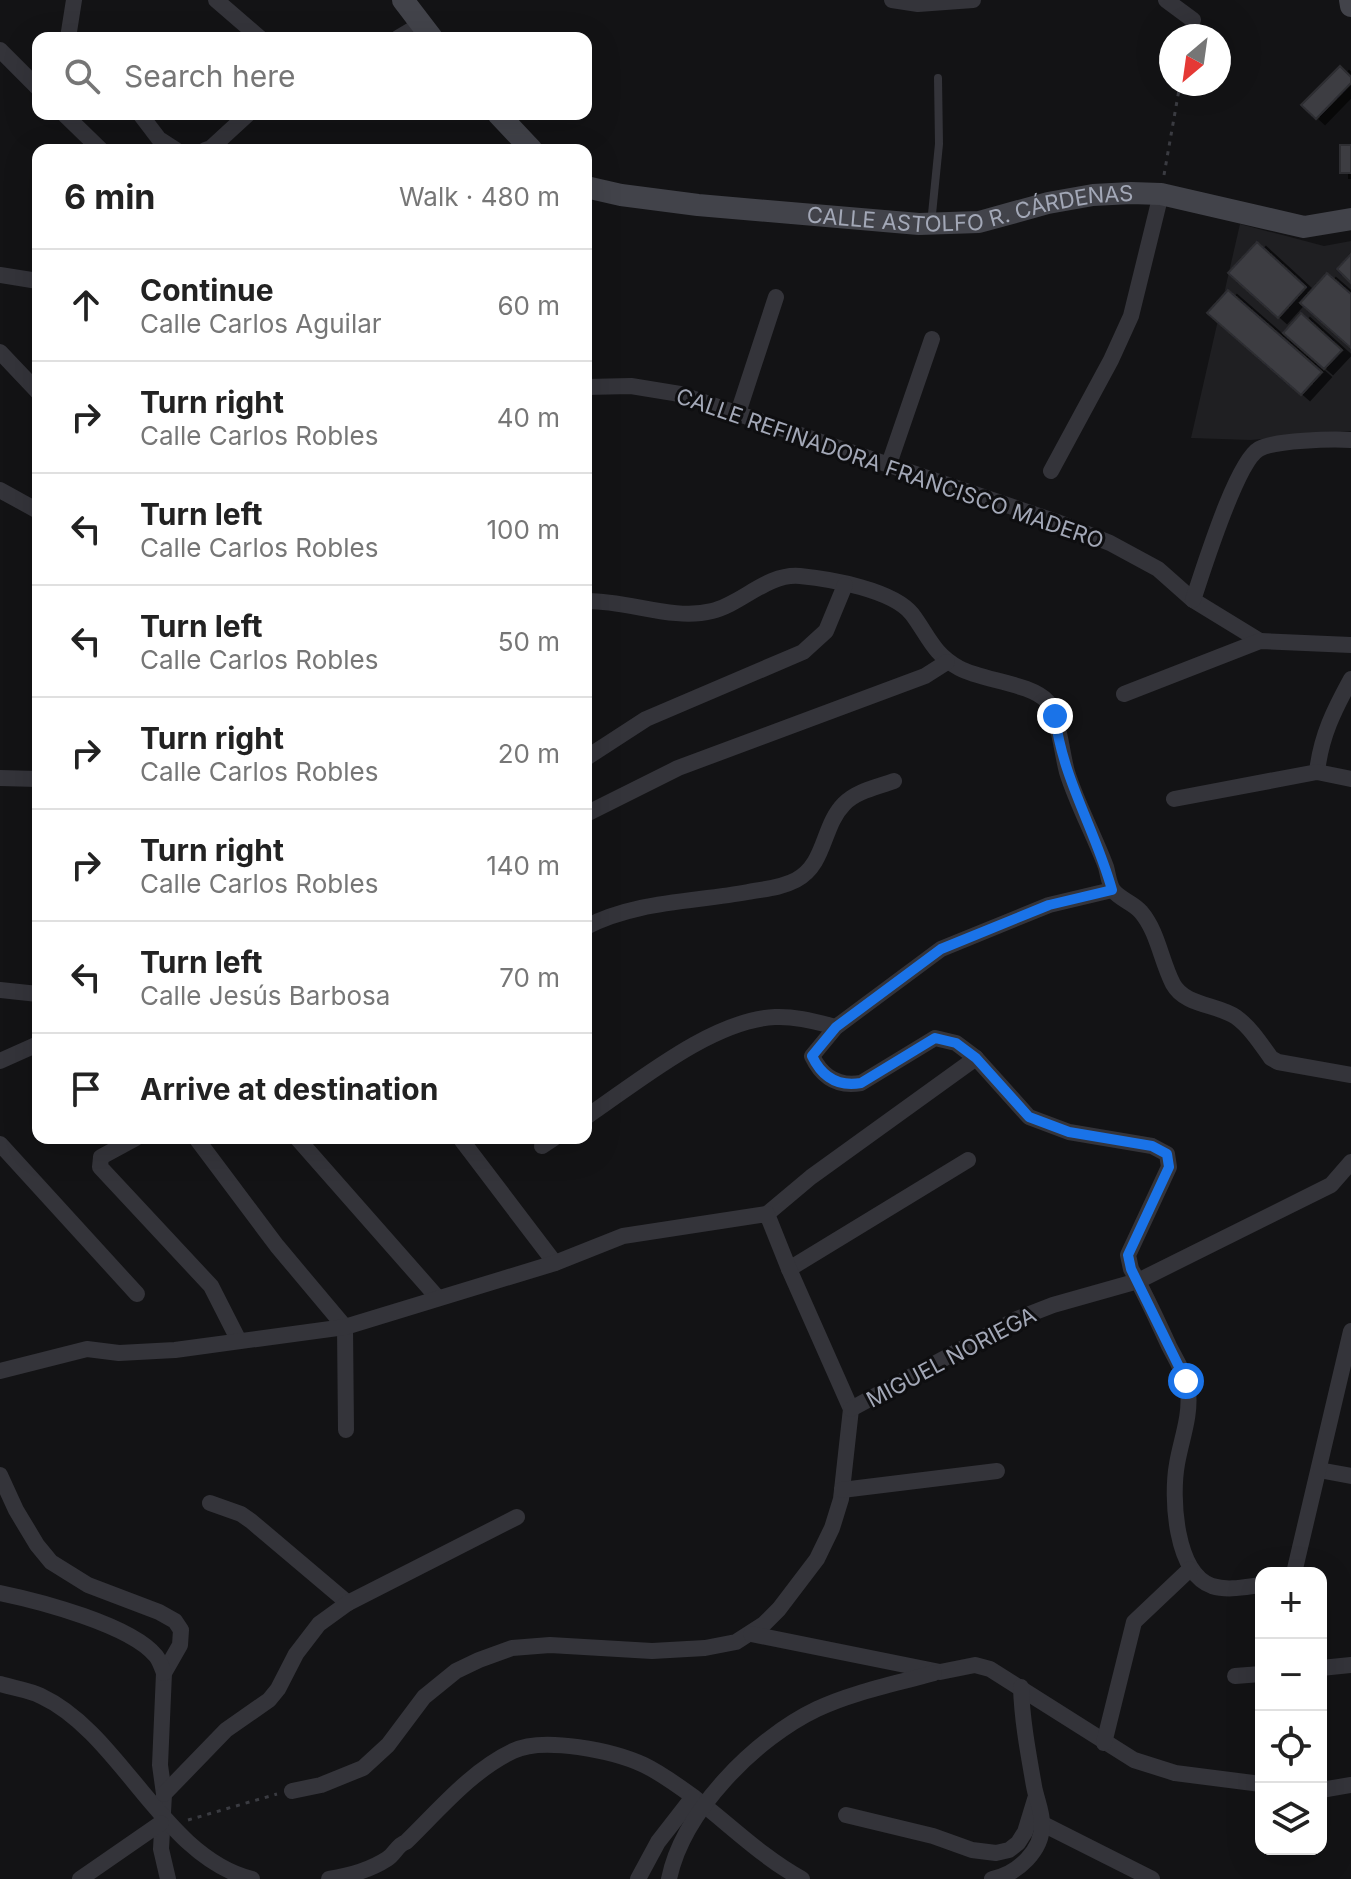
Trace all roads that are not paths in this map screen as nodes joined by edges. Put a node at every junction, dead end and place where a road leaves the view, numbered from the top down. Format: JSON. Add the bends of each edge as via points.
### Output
{"nodes":[{"id":1,"x":74,"y":0,"type":"edge"},
{"id":2,"x":216,"y":0,"type":"edge"},
{"id":3,"x":403,"y":0,"type":"edge"},
{"id":4,"x":892,"y":0,"type":"edge"},
{"id":5,"x":973,"y":0,"type":"edge"},
{"id":6,"x":1166,"y":0,"type":"edge"},
{"id":7,"x":1193,"y":20,"type":"dead end"},
{"id":8,"x":69,"y":32,"type":"edge"},
{"id":9,"x":253,"y":32,"type":"edge"},
{"id":10,"x":426,"y":32,"type":"edge"},
{"id":11,"x":0,"y":50,"type":"edge"},
{"id":12,"x":938,"y":78,"type":"dead end"},
{"id":13,"x":32,"y":82,"type":"edge"},
{"id":14,"x":70,"y":120,"type":"edge"},
{"id":15,"x":145,"y":120,"type":"edge"},
{"id":16,"x":241,"y":120,"type":"edge"},
{"id":17,"x":504,"y":120,"type":"edge"},
{"id":18,"x":95,"y":144,"type":"edge"},
{"id":19,"x":167,"y":144,"type":"edge"},
{"id":20,"x":215,"y":144,"type":"edge"},
{"id":21,"x":526,"y":144,"type":"edge"},
{"id":22,"x":592,"y":188,"type":"edge"},
{"id":23,"x":1161,"y":194,"type":"junction"},
{"id":24,"x":1351,"y":219,"type":"edge"},
{"id":25,"x":931,"y":224,"type":"junction"},
{"id":26,"x":0,"y":275,"type":"edge"},
{"id":27,"x":32,"y":280,"type":"edge"},
{"id":28,"x":776,"y":297,"type":"dead end"},
{"id":29,"x":932,"y":339,"type":"dead end"},
{"id":30,"x":0,"y":352,"type":"edge"},
{"id":31,"x":32,"y":386,"type":"edge"},
{"id":32,"x":592,"y":387,"type":"edge"},
{"id":33,"x":738,"y":413,"type":"junction"},
{"id":34,"x":1351,"y":440,"type":"edge"},
{"id":35,"x":889,"y":464,"type":"junction"},
{"id":36,"x":1051,"y":471,"type":"dead end"},
{"id":37,"x":1,"y":495,"type":"edge"},
{"id":38,"x":32,"y":508,"type":"edge"},
{"id":39,"x":845,"y":585,"type":"junction"},
{"id":40,"x":1193,"y":600,"type":"junction"},
{"id":41,"x":592,"y":601,"type":"edge"},
{"id":42,"x":1260,"y":641,"type":"junction"},
{"id":43,"x":1351,"y":645,"type":"edge"},
{"id":44,"x":947,"y":662,"type":"junction"},
{"id":45,"x":1351,"y":679,"type":"edge"},
{"id":46,"x":1124,"y":694,"type":"dead end"},
{"id":47,"x":592,"y":754,"type":"edge"},
{"id":48,"x":1317,"y":772,"type":"junction"},
{"id":49,"x":0,"y":778,"type":"edge"},
{"id":50,"x":32,"y":779,"type":"edge"},
{"id":51,"x":1351,"y":779,"type":"edge"},
{"id":52,"x":894,"y":781,"type":"dead end"},
{"id":53,"x":1174,"y":799,"type":"dead end"},
{"id":54,"x":592,"y":811,"type":"edge"},
{"id":55,"x":1112,"y":890,"type":"junction"},
{"id":56,"x":592,"y":924,"type":"edge"},
{"id":57,"x":0,"y":990,"type":"edge"},
{"id":58,"x":32,"y":993,"type":"edge"},
{"id":59,"x":836,"y":1027,"type":"junction"},
{"id":60,"x":32,"y":1047,"type":"edge"},
{"id":61,"x":976,"y":1058,"type":"junction"},
{"id":62,"x":0,"y":1061,"type":"edge"},
{"id":63,"x":1351,"y":1075,"type":"edge"},
{"id":64,"x":592,"y":1113,"type":"edge"},
{"id":65,"x":0,"y":1144,"type":"edge"},
{"id":66,"x":125,"y":1144,"type":"edge"},
{"id":67,"x":200,"y":1144,"type":"edge"},
{"id":68,"x":302,"y":1144,"type":"edge"},
{"id":69,"x":465,"y":1144,"type":"edge"},
{"id":70,"x":968,"y":1160,"type":"dead end"},
{"id":71,"x":1348,"y":1171,"type":"edge"},
{"id":72,"x":767,"y":1214,"type":"junction"},
{"id":73,"x":555,"y":1263,"type":"junction"},
{"id":74,"x":789,"y":1269,"type":"junction"},
{"id":75,"x":1138,"y":1281,"type":"junction"},
{"id":76,"x":137,"y":1294,"type":"dead end"},
{"id":77,"x":437,"y":1297,"type":"junction"},
{"id":78,"x":345,"y":1327,"type":"junction"},
{"id":79,"x":1351,"y":1331,"type":"edge"},
{"id":80,"x":239,"y":1341,"type":"junction"},
{"id":81,"x":0,"y":1371,"type":"edge"},
{"id":82,"x":851,"y":1409,"type":"junction"},
{"id":83,"x":346,"y":1430,"type":"dead end"},
{"id":84,"x":1319,"y":1470,"type":"junction"},
{"id":85,"x":997,"y":1471,"type":"dead end"},
{"id":86,"x":0,"y":1475,"type":"edge"},
{"id":87,"x":1351,"y":1476,"type":"edge"},
{"id":88,"x":842,"y":1490,"type":"junction"},
{"id":89,"x":210,"y":1503,"type":"dead end"},
{"id":90,"x":517,"y":1517,"type":"dead end"},
{"id":91,"x":1295,"y":1567,"type":"edge"},
{"id":92,"x":1190,"y":1569,"type":"junction"},
{"id":93,"x":1255,"y":1586,"type":"edge"},
{"id":94,"x":0,"y":1593,"type":"edge"},
{"id":95,"x":348,"y":1603,"type":"junction"},
{"id":96,"x":751,"y":1634,"type":"junction"},
{"id":97,"x":1351,"y":1665,"type":"edge"},
{"id":98,"x":1327,"y":1667,"type":"edge"},
{"id":99,"x":940,"y":1672,"type":"junction"},
{"id":100,"x":164,"y":1673,"type":"junction"},
{"id":101,"x":1255,"y":1674,"type":"edge"},
{"id":102,"x":1235,"y":1676,"type":"dead end"},
{"id":103,"x":0,"y":1684,"type":"edge"},
{"id":104,"x":1021,"y":1687,"type":"junction"},
{"id":105,"x":1104,"y":1743,"type":"junction"},
{"id":106,"x":1255,"y":1783,"type":"edge"},
{"id":107,"x":1351,"y":1785,"type":"edge"},
{"id":108,"x":1327,"y":1789,"type":"edge"},
{"id":109,"x":292,"y":1791,"type":"road end"},
{"id":110,"x":164,"y":1794,"type":"junction"},
{"id":111,"x":1036,"y":1796,"type":"junction"},
{"id":112,"x":699,"y":1801,"type":"junction"},
{"id":113,"x":846,"y":1815,"type":"dead end"},
{"id":114,"x":166,"y":1821,"type":"junction"},
{"id":115,"x":1043,"y":1824,"type":"junction"},
{"id":116,"x":80,"y":1879,"type":"edge"},
{"id":117,"x":168,"y":1879,"type":"edge"},
{"id":118,"x":252,"y":1879,"type":"edge"},
{"id":119,"x":329,"y":1879,"type":"edge"},
{"id":120,"x":638,"y":1879,"type":"edge"},
{"id":121,"x":669,"y":1879,"type":"edge"},
{"id":122,"x":802,"y":1879,"type":"edge"},
{"id":123,"x":992,"y":1879,"type":"edge"},
{"id":124,"x":1152,"y":1879,"type":"edge"}],
"edges":[{"from":1,"to":8,"type":"street"},
{"from":2,"to":9,"type":"street"},
{"from":3,"to":10,"type":"street"},
{"from":4,"to":5,"type":"street"},
{"from":6,"to":7,"type":"street"},
{"from":11,"to":13,"type":"street"},
{"from":12,"to":25,"type":"lane","via":[[939,144]]},
{"from":14,"to":18,"type":"street"},
{"from":15,"to":19,"type":"street"},
{"from":16,"to":20,"type":"street"},
{"from":17,"to":21,"type":"street"},
{"from":22,"to":25,"type":"street","name":"CALLE ASTOLFO R. CÁRDENAS","via":[[698,205]]},
{"from":23,"to":24,"type":"street","name":"CALLE ASTOLFO R. CÁRDENAS","via":[[1304,227]]},
{"from":23,"to":25,"type":"street","name":"CALLE ASTOLFO R. CÁRDENAS","via":[[1093,195],[979,222]]},
{"from":23,"to":36,"type":"street","via":[[1131,316]]},
{"from":26,"to":27,"type":"street"},
{"from":28,"to":33,"type":"street"},
{"from":29,"to":35,"type":"street"},
{"from":30,"to":31,"type":"street"},
{"from":32,"to":33,"type":"street","name":"CALLE REFINADORA FRANCISCO MADERO","via":[[631,386],[680,394]]},
{"from":33,"to":35,"type":"street","name":"CALLE REFINADORA FRANCISCO MADERO"},
{"from":34,"to":40,"type":"street","via":[[1305,441],[1261,448],[1252,455],[1236,482]]},
{"from":35,"to":40,"type":"street","name":"CALLE REFINADORA FRANCISCO MADERO","via":[[1110,543],[1158,569]]},
{"from":37,"to":38,"type":"street"},
{"from":39,"to":41,"type":"street","via":[[800,576],[780,578],[724,607],[697,614]]},
{"from":39,"to":44,"type":"street","via":[[899,601]]},
{"from":39,"to":47,"type":"street","via":[[826,631],[803,652],[646,719]]},
{"from":40,"to":42,"type":"street","name":"CALLE REFINADORA FRANCISCO MADERO"},
{"from":42,"to":43,"type":"street"},
{"from":42,"to":46,"type":"street"},
{"from":44,"to":54,"type":"street","via":[[897,687],[678,768]]},
{"from":44,"to":55,"type":"street","via":[[1035,693],[1050,705],[1071,782]]},
{"from":45,"to":48,"type":"street","via":[[1327,722]]},
{"from":48,"to":51,"type":"street"},
{"from":48,"to":53,"type":"street"},
{"from":49,"to":50,"type":"street"},
{"from":52,"to":56,"type":"street","via":[[842,805],[815,863],[796,880],[636,909]]},
{"from":55,"to":59,"type":"street","via":[[1049,905],[941,949]]},
{"from":55,"to":63,"type":"street","via":[[1141,912],[1179,992],[1238,1018],[1278,1062]]},
{"from":57,"to":58,"type":"street"},
{"from":59,"to":61,"type":"street","via":[[812,1056],[819,1070],[847,1085],[861,1083],[935,1038],[956,1043]]},
{"from":59,"to":64,"type":"street","via":[[775,1017],[735,1024],[711,1034]]},
{"from":60,"to":62,"type":"street"},
{"from":61,"to":72,"type":"street"},
{"from":61,"to":75,"type":"street","via":[[1029,1117],[1069,1132],[1152,1146],[1169,1156],[1166,1175],[1128,1255]]},
{"from":65,"to":76,"type":"street"},
{"from":66,"to":80,"type":"street","via":[[101,1157],[100,1167],[211,1286]]},
{"from":67,"to":78,"type":"street"},
{"from":68,"to":77,"type":"street"},
{"from":69,"to":73,"type":"street"},
{"from":70,"to":74,"type":"street"},
{"from":71,"to":75,"type":"street","name":"MIGUEL NORIEGA","via":[[1331,1185]]},
{"from":72,"to":73,"type":"street","via":[[623,1236]]},
{"from":72,"to":74,"type":"street"},
{"from":73,"to":77,"type":"street"},
{"from":74,"to":82,"type":"street"},
{"from":75,"to":82,"type":"street","name":"MIGUEL NORIEGA","via":[[1017,1319]]},
{"from":75,"to":92,"type":"street","via":[[1186,1381],[1187,1418],[1175,1495]]},
{"from":77,"to":78,"type":"street"},
{"from":78,"to":80,"type":"street"},
{"from":78,"to":83,"type":"street"},
{"from":79,"to":84,"type":"street"},
{"from":80,"to":81,"type":"street","via":[[119,1353],[87,1349]]},
{"from":82,"to":88,"type":"street"},
{"from":84,"to":87,"type":"street"},
{"from":84,"to":91,"type":"street"},
{"from":85,"to":88,"type":"street"},
{"from":86,"to":100,"type":"street","via":[[51,1562],[88,1585],[175,1621],[181,1630],[180,1645]]},
{"from":88,"to":96,"type":"street","via":[[817,1559],[779,1609]]},
{"from":89,"to":95,"type":"street","via":[[251,1521]]},
{"from":90,"to":95,"type":"street"},
{"from":92,"to":93,"type":"street","via":[[1211,1585]]},
{"from":92,"to":105,"type":"street","via":[[1134,1622]]},
{"from":94,"to":100,"type":"street","via":[[78,1613],[135,1640],[156,1656]]},
{"from":95,"to":110,"type":"street","via":[[319,1624],[269,1700],[226,1730]]},
{"from":96,"to":99,"type":"street"},
{"from":96,"to":109,"type":"street","via":[[736,1642],[679,1651],[512,1648],[456,1671],[424,1697],[363,1768]]},
{"from":97,"to":98,"type":"street"},
{"from":99,"to":104,"type":"street","via":[[975,1665]]},
{"from":99,"to":112,"type":"street","via":[[844,1698],[800,1718],[746,1757]]},
{"from":100,"to":110,"type":"street"},
{"from":101,"to":102,"type":"street"},
{"from":103,"to":114,"type":"street","via":[[41,1696],[80,1723]]},
{"from":104,"to":105,"type":"street"},
{"from":104,"to":111,"type":"street"},
{"from":105,"to":106,"type":"street","via":[[1153,1767]]},
{"from":107,"to":108,"type":"street"},
{"from":110,"to":114,"type":"street"},
{"from":111,"to":113,"type":"street","via":[[1018,1843],[996,1853]]},
{"from":111,"to":115,"type":"street"},
{"from":112,"to":119,"type":"street","via":[[644,1765],[619,1757],[554,1744],[516,1749],[482,1770],[388,1859]]},
{"from":112,"to":120,"type":"street","via":[[658,1842]]},
{"from":112,"to":121,"type":"street"},
{"from":112,"to":122,"type":"street"},
{"from":114,"to":116,"type":"street"},
{"from":114,"to":117,"type":"street","via":[[162,1859]]},
{"from":114,"to":118,"type":"street","via":[[213,1864]]},
{"from":115,"to":123,"type":"street","via":[[1023,1865]]},
{"from":115,"to":124,"type":"street"}]}
